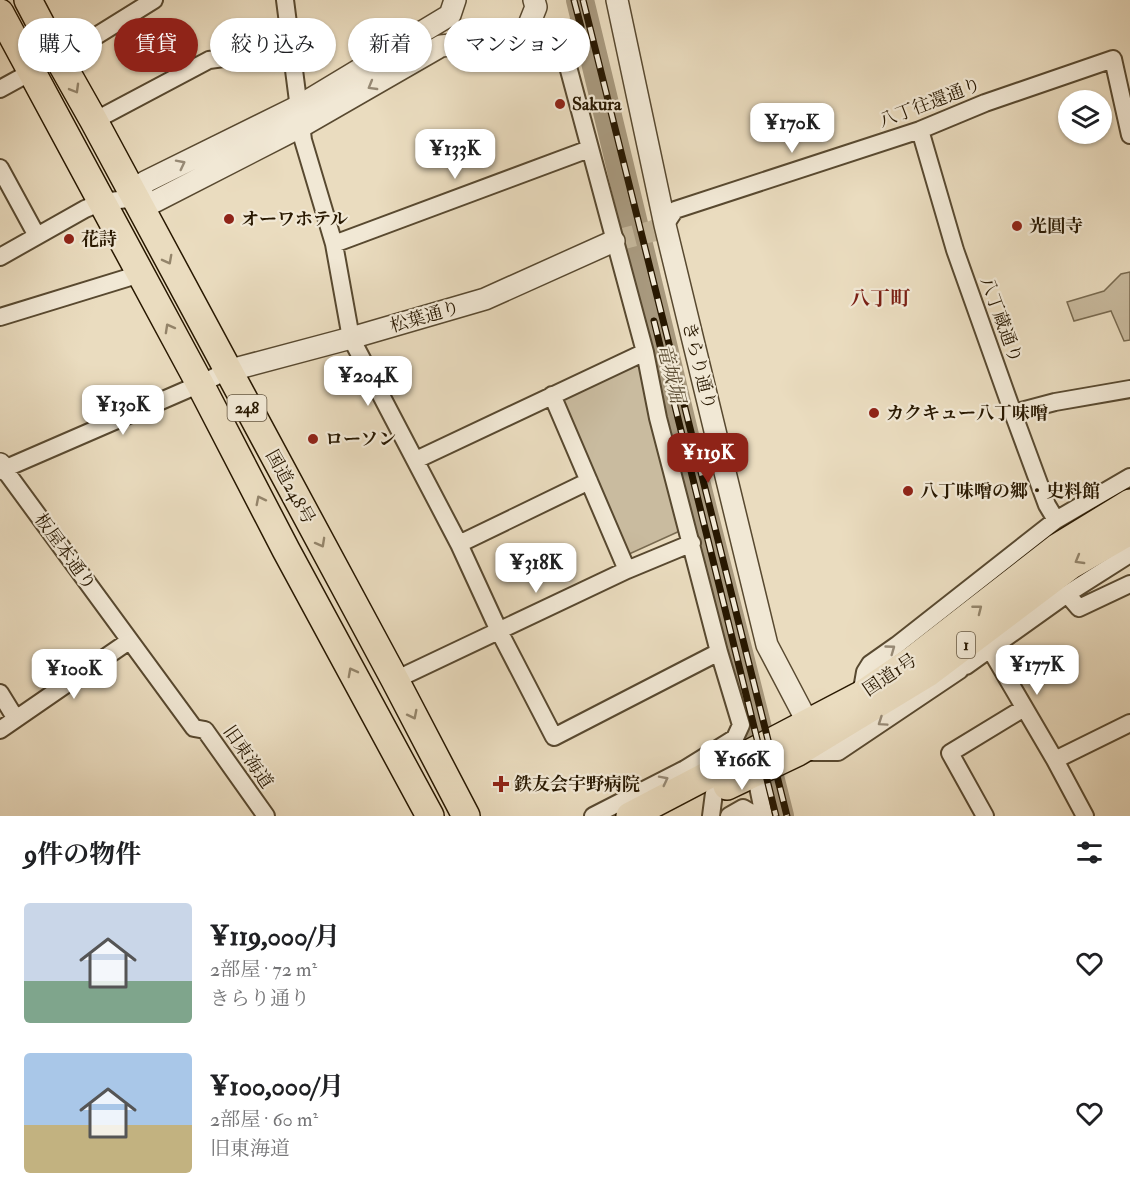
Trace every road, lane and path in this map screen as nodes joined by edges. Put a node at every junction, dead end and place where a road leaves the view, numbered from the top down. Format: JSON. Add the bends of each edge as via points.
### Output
{"nodes":[{"id":1,"x":28,"y":0,"type":"edge"},
{"id":2,"x":154,"y":0,"type":"edge"},
{"id":3,"x":285,"y":0,"type":"edge"},
{"id":4,"x":454,"y":0,"type":"edge"},
{"id":5,"x":534,"y":0,"type":"edge"},
{"id":6,"x":617,"y":0,"type":"edge"},
{"id":7,"x":0,"y":13,"type":"edge"},
{"id":8,"x":37,"y":18,"type":"edge"},
{"id":9,"x":287,"y":18,"type":"edge"},
{"id":10,"x":102,"y":33,"type":"edge"},
{"id":11,"x":18,"y":47,"type":"edge"},
{"id":12,"x":210,"y":60,"type":"edge"},
{"id":13,"x":31,"y":72,"type":"joint"},
{"id":14,"x":66,"y":72,"type":"edge"},
{"id":15,"x":294,"y":72,"type":"edge"},
{"id":16,"x":569,"y":72,"type":"edge"},
{"id":17,"x":0,"y":89,"type":"edge"},
{"id":18,"x":300,"y":116,"type":"junction"},
{"id":19,"x":94,"y":121,"type":"junction"},
{"id":20,"x":920,"y":130,"type":"junction"},
{"id":21,"x":1130,"y":135,"type":"edge"},
{"id":22,"x":589,"y":149,"type":"junction"},
{"id":23,"x":0,"y":168,"type":"edge"},
{"id":24,"x":135,"y":198,"type":"junction"},
{"id":25,"x":102,"y":202,"type":"junction"},
{"id":26,"x":665,"y":225,"type":"junction"},
{"id":27,"x":37,"y":236,"type":"junction"},
{"id":28,"x":614,"y":241,"type":"junction"},
{"id":29,"x":334,"y":244,"type":"junction"},
{"id":30,"x":0,"y":257,"type":"edge"},
{"id":31,"x":140,"y":274,"type":"junction"},
{"id":32,"x":0,"y":317,"type":"edge"},
{"id":33,"x":351,"y":338,"type":"junction"},
{"id":34,"x":645,"y":352,"type":"junction"},
{"id":35,"x":227,"y":371,"type":"junction"},
{"id":36,"x":200,"y":384,"type":"junction"},
{"id":37,"x":1130,"y":389,"type":"edge"},
{"id":38,"x":552,"y":395,"type":"junction"},
{"id":39,"x":1013,"y":413,"type":"junction"},
{"id":40,"x":416,"y":460,"type":"junction"},
{"id":41,"x":2,"y":467,"type":"edge"},
{"id":42,"x":1130,"y":477,"type":"edge"},
{"id":43,"x":589,"y":481,"type":"junction"},
{"id":44,"x":1122,"y":495,"type":"edge"},
{"id":45,"x":1130,"y":495,"type":"edge"},
{"id":46,"x":1056,"y":520,"type":"junction"},
{"id":47,"x":692,"y":543,"type":"junction"},
{"id":48,"x":459,"y":544,"type":"junction"},
{"id":49,"x":1129,"y":549,"type":"edge"},
{"id":50,"x":627,"y":570,"type":"junction"},
{"id":51,"x":1130,"y":584,"type":"edge"},
{"id":52,"x":1066,"y":594,"type":"junction"},
{"id":53,"x":499,"y":631,"type":"junction"},
{"id":54,"x":129,"y":641,"type":"junction"},
{"id":55,"x":990,"y":649,"type":"junction"},
{"id":56,"x":719,"y":652,"type":"junction"},
{"id":57,"x":966,"y":666,"type":"junction"},
{"id":58,"x":928,"y":673,"type":"junction"},
{"id":59,"x":395,"y":680,"type":"junction"},
{"id":60,"x":0,"y":693,"type":"edge"},
{"id":61,"x":861,"y":695,"type":"junction"},
{"id":62,"x":1024,"y":708,"type":"junction"},
{"id":63,"x":16,"y":719,"type":"junction"},
{"id":64,"x":808,"y":723,"type":"junction"},
{"id":65,"x":1130,"y":723,"type":"edge"},
{"id":66,"x":0,"y":730,"type":"edge"},
{"id":67,"x":798,"y":752,"type":"junction"},
{"id":68,"x":1055,"y":760,"type":"junction"},
{"id":69,"x":751,"y":763,"type":"junction"},
{"id":70,"x":704,"y":789,"type":"edge"},
{"id":71,"x":614,"y":813,"type":"edge"},
{"id":72,"x":266,"y":816,"type":"edge"},
{"id":73,"x":430,"y":816,"type":"edge"},
{"id":74,"x":466,"y":816,"type":"edge"},
{"id":75,"x":593,"y":816,"type":"edge"},
{"id":76,"x":670,"y":816,"type":"edge"},
{"id":77,"x":729,"y":816,"type":"edge"},
{"id":78,"x":757,"y":816,"type":"edge"},
{"id":79,"x":764,"y":816,"type":"edge"},
{"id":80,"x":985,"y":816,"type":"edge"},
{"id":81,"x":1085,"y":816,"type":"edge"}],
"edges":[{"from":1,"to":8,"type":"highway","name":"国道248号","number":"248"},
{"from":2,"to":10,"type":"street"},
{"from":3,"to":9,"type":"street"},
{"from":4,"to":18,"type":"street","via":[[450,15]]},
{"from":5,"to":18,"type":"street","one_way":true,"via":[[536,7],[526,32],[441,46]]},
{"from":6,"to":26,"type":"street","name":"きらり通り"},
{"from":7,"to":11,"type":"highway","name":"国道248号","number":"248"},
{"from":12,"to":19,"type":"street"},
{"from":13,"to":17,"type":"street"},
{"from":13,"to":25,"type":"highway","name":"国道248号","number":"248"},
{"from":14,"to":19,"type":"highway","name":"国道248号","number":"248","one_way":true},
{"from":15,"to":18,"type":"street"},
{"from":16,"to":22,"type":"street"},
{"from":18,"to":24,"type":"street","via":[[145,182]]},
{"from":18,"to":29,"type":"street","via":[[303,140]]},
{"from":19,"to":24,"type":"highway","name":"国道248号","number":"248"},
{"from":20,"to":21,"type":"street","name":"八丁往還通り","via":[[1113,59]]},
{"from":20,"to":26,"type":"street","name":"八丁往還通り","via":[[675,210]]},
{"from":20,"to":39,"type":"street","name":"八丁蔵通り","via":[[955,250]]},
{"from":22,"to":28,"type":"street"},
{"from":22,"to":29,"type":"street"},
{"from":23,"to":27,"type":"street"},
{"from":24,"to":25,"type":"street"},
{"from":24,"to":35,"type":"highway","name":"国道248号","number":"248","one_way":true},
{"from":25,"to":27,"type":"street"},
{"from":25,"to":31,"type":"highway","name":"国道248号","number":"248"},
{"from":26,"to":64,"type":"street","name":"きらり通り","via":[[767,645]]},
{"from":27,"to":30,"type":"street"},
{"from":28,"to":33,"type":"street","name":"松葉通り","via":[[485,299]]},
{"from":28,"to":34,"type":"street"},
{"from":29,"to":33,"type":"street"},
{"from":31,"to":32,"type":"street"},
{"from":36,"to":31,"type":"highway","name":"国道248号","number":"248","one_way":true},
{"from":33,"to":35,"type":"street","name":"松葉通り"},
{"from":33,"to":40,"type":"street"},
{"from":34,"to":38,"type":"street"},
{"from":34,"to":47,"type":"street","via":[[658,418]]},
{"from":35,"to":36,"type":"street"},
{"from":35,"to":59,"type":"highway","name":"国道248号","number":"248","one_way":true},
{"from":36,"to":41,"type":"street"},
{"from":73,"to":36,"type":"highway","name":"国道248号","number":"248","one_way":true},
{"from":37,"to":39,"type":"street"},
{"from":38,"to":40,"type":"street"},
{"from":38,"to":43,"type":"street"},
{"from":39,"to":46,"type":"street","name":"八丁蔵通り"},
{"from":40,"to":48,"type":"street"},
{"from":41,"to":54,"type":"street","name":"板屋本通り"},
{"from":42,"to":44,"type":"street"},
{"from":43,"to":48,"type":"street"},
{"from":43,"to":50,"type":"street"},
{"from":44,"to":45,"type":"street"},
{"from":44,"to":46,"type":"street"},
{"from":61,"to":44,"type":"highway","name":"国道1号","number":"1","one_way":true,"via":[[914,659]]},
{"from":61,"to":46,"type":"street","one_way":true,"via":[[870,664]]},
{"from":47,"to":50,"type":"street"},
{"from":47,"to":56,"type":"street"},
{"from":48,"to":53,"type":"street"},
{"from":49,"to":52,"type":"street"},
{"from":49,"to":58,"type":"highway","name":"国道1号","number":"1","one_way":true,"via":[[1071,565]]},
{"from":50,"to":53,"type":"street"},
{"from":51,"to":52,"type":"street","via":[[1079,608]]},
{"from":52,"to":55,"type":"street"},
{"from":53,"to":56,"type":"street","via":[[554,736]]},
{"from":53,"to":59,"type":"street"},
{"from":54,"to":63,"type":"street"},
{"from":54,"to":72,"type":"street","name":"旧東海道","via":[[194,728],[205,730]]},
{"from":55,"to":57,"type":"street"},
{"from":55,"to":62,"type":"street"},
{"from":56,"to":70,"type":"street","via":[[741,725]]},
{"from":57,"to":58,"type":"street"},
{"from":57,"to":67,"type":"street","one_way":true,"via":[[838,752]]},
{"from":58,"to":67,"type":"highway","name":"国道1号","number":"1"},
{"from":59,"to":74,"type":"highway","name":"国道248号","number":"248","one_way":true},
{"from":60,"to":63,"type":"street"},
{"from":61,"to":64,"type":"highway","name":"国道1号","number":"1"},
{"from":62,"to":68,"type":"street"},
{"from":62,"to":80,"type":"street","via":[[950,753]]},
{"from":63,"to":66,"type":"street"},
{"from":64,"to":69,"type":"highway","name":"国道1号","number":"1"},
{"from":65,"to":68,"type":"street"},
{"from":67,"to":69,"type":"highway","name":"国道1号","number":"1"},
{"from":68,"to":81,"type":"street"},
{"from":69,"to":70,"type":"highway","name":"国道1号","number":"1"},
{"from":69,"to":79,"type":"street"},
{"from":71,"to":70,"type":"highway","name":"国道1号","number":"1","one_way":true},
{"from":70,"to":76,"type":"highway","name":"国道1号","number":"1"},
{"from":71,"to":75,"type":"street"},
{"from":77,"to":78,"type":"street","via":[[743,808]]}]}
